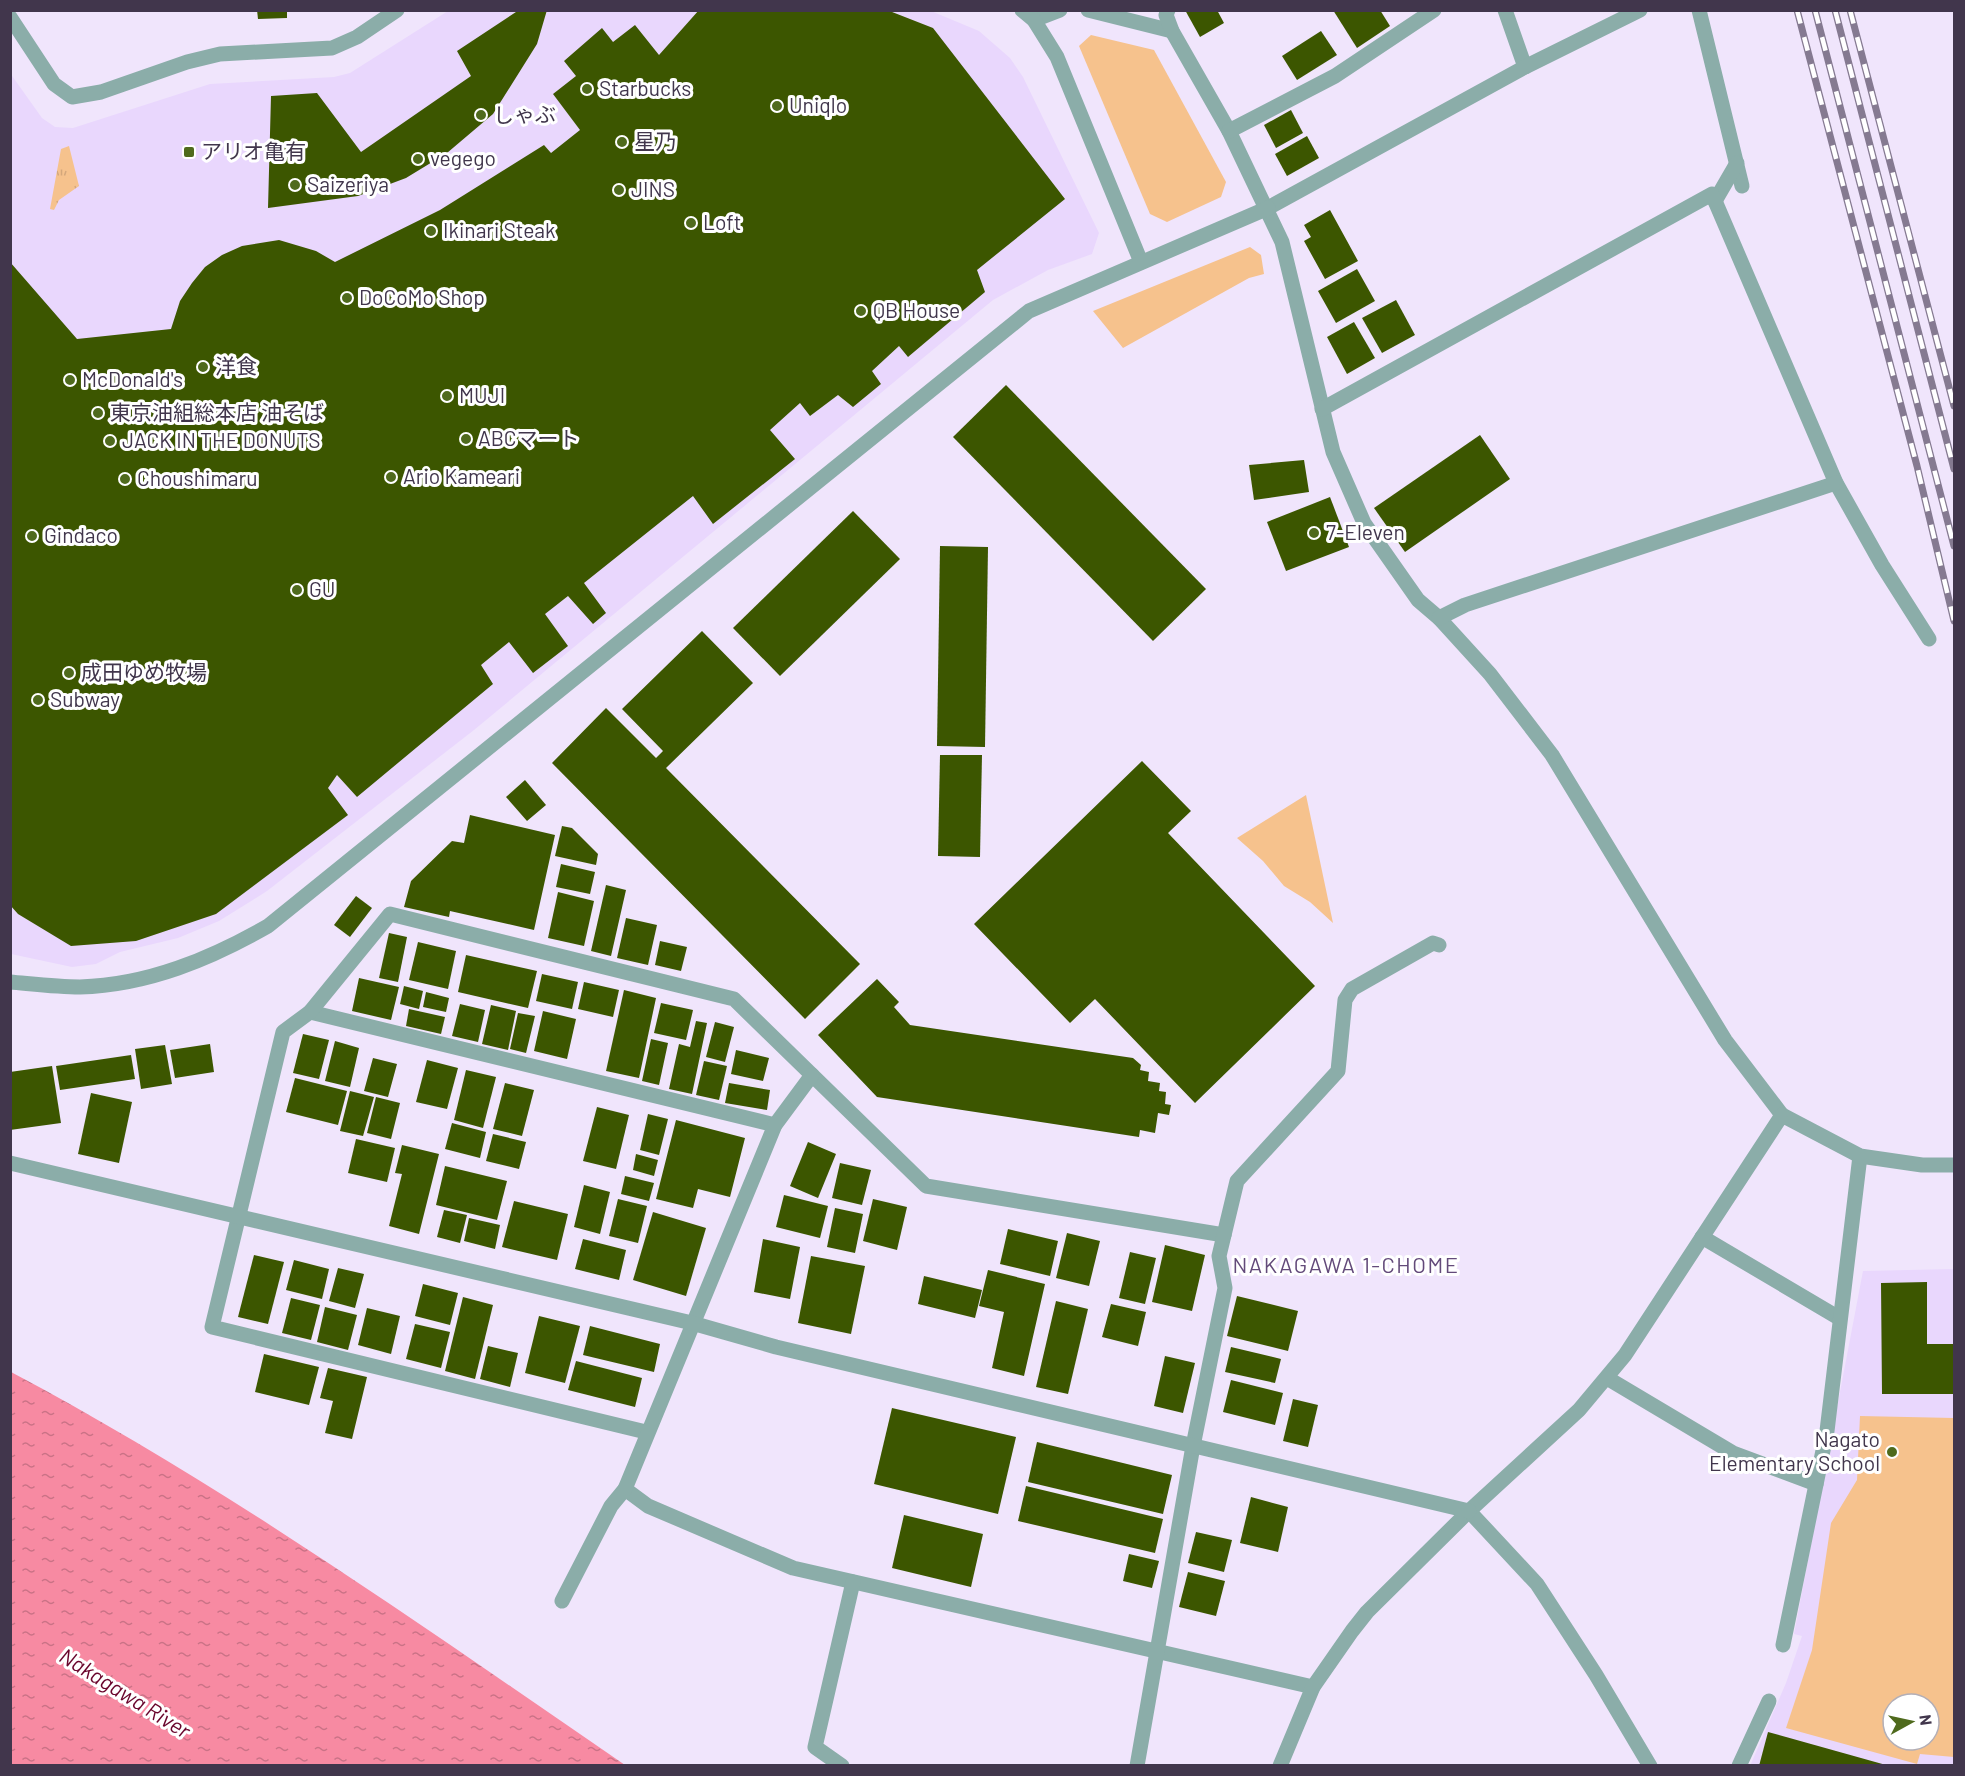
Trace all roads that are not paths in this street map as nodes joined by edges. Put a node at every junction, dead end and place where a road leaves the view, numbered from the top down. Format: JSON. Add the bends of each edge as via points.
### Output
{"nodes":[{"id":1,"x":397,"y":10,"type":"edge"},
{"id":2,"x":1060,"y":10,"type":"edge"},
{"id":3,"x":1088,"y":10,"type":"edge"},
{"id":4,"x":1168,"y":10,"type":"edge"},
{"id":5,"x":1434,"y":10,"type":"edge"},
{"id":6,"x":1505,"y":10,"type":"edge"},
{"id":7,"x":1640,"y":10,"type":"edge"},
{"id":8,"x":1699,"y":10,"type":"edge"},
{"id":9,"x":1028,"y":15,"type":"edge"},
{"id":10,"x":10,"y":16,"type":"edge"},
{"id":11,"x":1172,"y":31,"type":"junction"},
{"id":12,"x":1525,"y":67,"type":"junction"},
{"id":13,"x":1229,"y":130,"type":"junction"},
{"id":14,"x":1737,"y":163,"type":"junction"},
{"id":15,"x":1742,"y":186,"type":"dead end"},
{"id":16,"x":1715,"y":201,"type":"junction"},
{"id":17,"x":1268,"y":208,"type":"junction"},
{"id":18,"x":1141,"y":262,"type":"junction"},
{"id":19,"x":1322,"y":409,"type":"junction"},
{"id":20,"x":1836,"y":483,"type":"junction"},
{"id":21,"x":1439,"y":618,"type":"junction"},
{"id":22,"x":1929,"y":639,"type":"dead end"},
{"id":23,"x":1439,"y":945,"type":"dead end"},
{"id":24,"x":10,"y":982,"type":"edge"},
{"id":25,"x":310,"y":1012,"type":"junction"},
{"id":26,"x":812,"y":1075,"type":"junction"},
{"id":27,"x":1782,"y":1115,"type":"junction"},
{"id":28,"x":775,"y":1125,"type":"junction"},
{"id":29,"x":1860,"y":1156,"type":"junction"},
{"id":30,"x":10,"y":1163,"type":"edge"},
{"id":31,"x":1954,"y":1166,"type":"edge"},
{"id":32,"x":237,"y":1216,"type":"junction"},
{"id":33,"x":1224,"y":1234,"type":"junction"},
{"id":34,"x":1702,"y":1237,"type":"junction"},
{"id":35,"x":1839,"y":1318,"type":"junction"},
{"id":36,"x":692,"y":1323,"type":"junction"},
{"id":37,"x":1607,"y":1378,"type":"junction"},
{"id":38,"x":646,"y":1432,"type":"junction"},
{"id":39,"x":1192,"y":1446,"type":"junction"},
{"id":40,"x":1816,"y":1484,"type":"junction"},
{"id":41,"x":625,"y":1489,"type":"junction"},
{"id":42,"x":1469,"y":1510,"type":"junction"},
{"id":43,"x":853,"y":1582,"type":"junction"},
{"id":44,"x":562,"y":1602,"type":"dead end"},
{"id":45,"x":1783,"y":1645,"type":"dead end"},
{"id":46,"x":1158,"y":1652,"type":"junction"},
{"id":47,"x":1313,"y":1687,"type":"junction"},
{"id":48,"x":1769,"y":1701,"type":"dead end"},
{"id":49,"x":842,"y":1766,"type":"edge"},
{"id":50,"x":1137,"y":1766,"type":"edge"},
{"id":51,"x":1280,"y":1766,"type":"edge"},
{"id":52,"x":1650,"y":1766,"type":"edge"},
{"id":53,"x":1739,"y":1766,"type":"edge"}],
"edges":[{"from":1,"to":10,"type":"street","via":[[357,37],[332,48],[220,54],[101,92],[72,97],[54,84]]},
{"from":2,"to":9,"type":"street"},
{"from":3,"to":11,"type":"street"},
{"from":4,"to":11,"type":"street"},
{"from":5,"to":13,"type":"street","via":[[1335,76]]},
{"from":6,"to":12,"type":"street"},
{"from":7,"to":12,"type":"street"},
{"from":8,"to":14,"type":"street"},
{"from":9,"to":18,"type":"street","via":[[1057,57]]},
{"from":11,"to":13,"type":"street"},
{"from":12,"to":17,"type":"street"},
{"from":13,"to":17,"type":"street"},
{"from":14,"to":15,"type":"street"},
{"from":14,"to":16,"type":"street"},
{"from":16,"to":19,"type":"street","via":[[1712,194]]},
{"from":16,"to":20,"type":"street"},
{"from":17,"to":18,"type":"street"},
{"from":17,"to":19,"type":"street","via":[[1282,242]]},
{"from":18,"to":24,"type":"street","via":[[1029,311],[268,926],[227,949],[146,978],[81,987]]},
{"from":19,"to":21,"type":"street","via":[[1333,452],[1364,523],[1418,600]]},
{"from":20,"to":21,"type":"street","via":[[1465,604]]},
{"from":20,"to":22,"type":"street"},
{"from":21,"to":27,"type":"street","via":[[1490,674],[1552,755],[1725,1040]]},
{"from":23,"to":33,"type":"street","via":[[1434,944],[1352,989],[1345,1000],[1338,1071],[1237,1181]]},
{"from":25,"to":26,"type":"street","via":[[390,914],[735,999]]},
{"from":25,"to":28,"type":"street"},
{"from":25,"to":32,"type":"street","via":[[283,1032]]},
{"from":26,"to":28,"type":"street"},
{"from":26,"to":33,"type":"street","via":[[926,1186]]},
{"from":27,"to":29,"type":"street"},
{"from":27,"to":34,"type":"street"},
{"from":28,"to":36,"type":"street"},
{"from":29,"to":31,"type":"street"},
{"from":29,"to":35,"type":"street"},
{"from":30,"to":32,"type":"street"},
{"from":32,"to":36,"type":"street"},
{"from":32,"to":38,"type":"street","via":[[212,1327]]},
{"from":33,"to":39,"type":"street","via":[[1219,1256],[1225,1288]]},
{"from":34,"to":35,"type":"street"},
{"from":34,"to":37,"type":"street"},
{"from":35,"to":40,"type":"street","via":[[1827,1431]]},
{"from":36,"to":38,"type":"street"},
{"from":36,"to":39,"type":"street","via":[[777,1347]]},
{"from":37,"to":40,"type":"street","via":[[1733,1453]]},
{"from":37,"to":42,"type":"street","via":[[1579,1410]]},
{"from":38,"to":41,"type":"street"},
{"from":39,"to":42,"type":"street"},
{"from":39,"to":46,"type":"street"},
{"from":40,"to":45,"type":"street"},
{"from":41,"to":43,"type":"street","via":[[648,1506],[793,1568]]},
{"from":41,"to":44,"type":"street","via":[[611,1506]]},
{"from":42,"to":47,"type":"street","via":[[1367,1612]]},
{"from":42,"to":52,"type":"street","via":[[1537,1584]]},
{"from":43,"to":46,"type":"street"},
{"from":43,"to":49,"type":"street","via":[[815,1747]]},
{"from":46,"to":47,"type":"street"},
{"from":46,"to":50,"type":"street"},
{"from":47,"to":51,"type":"street"},
{"from":48,"to":53,"type":"street"}]}
